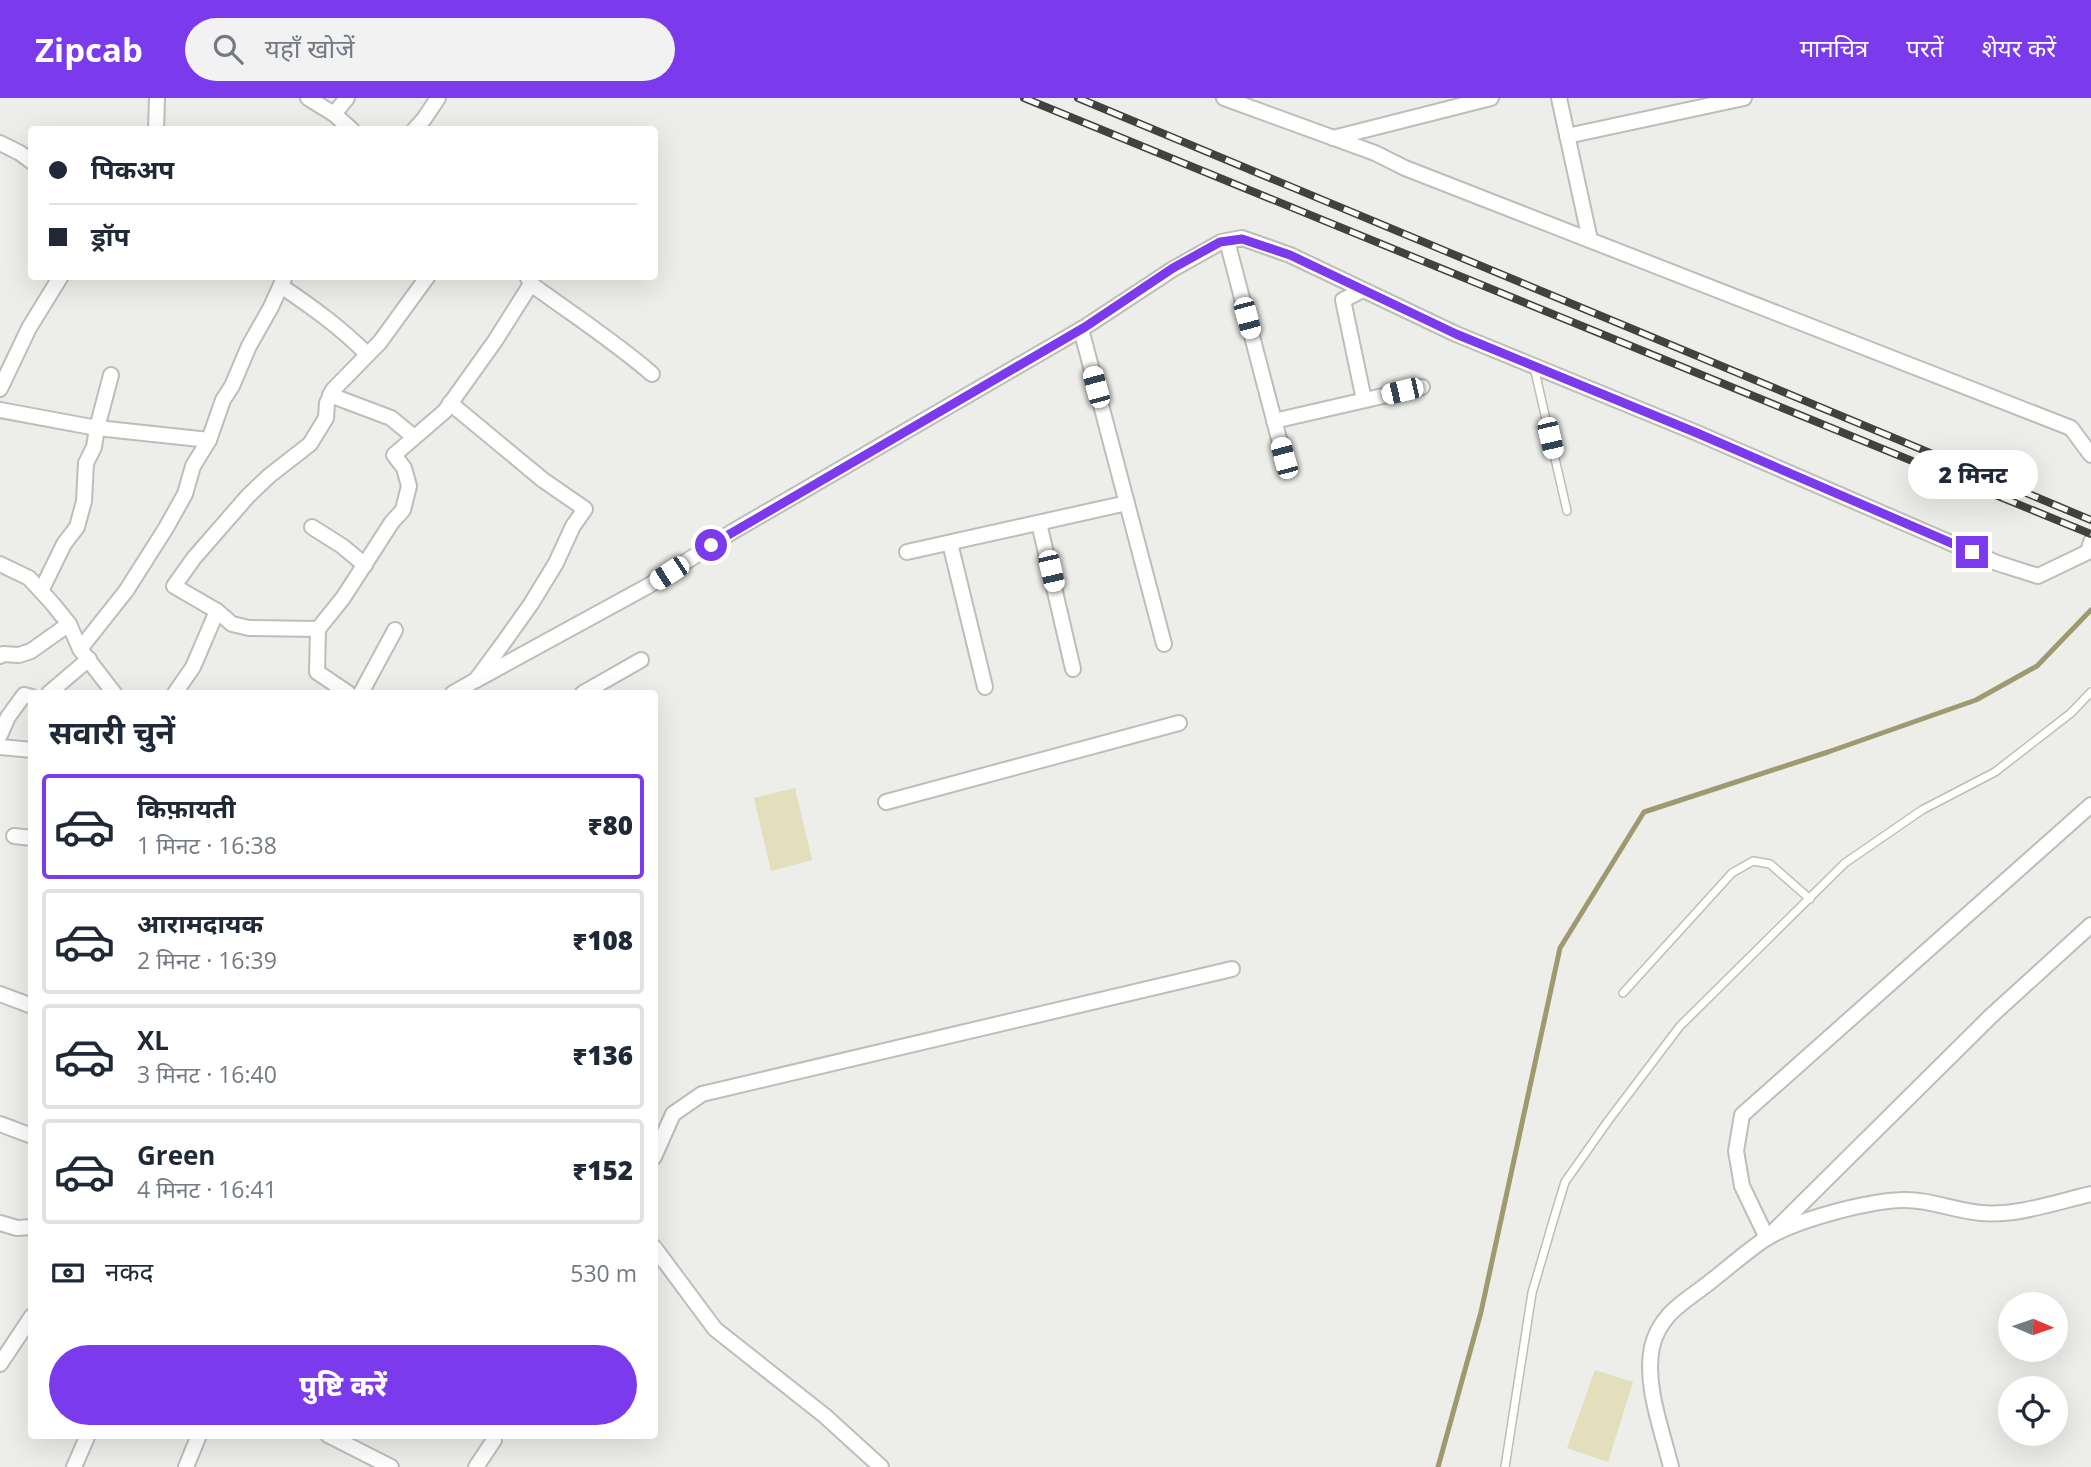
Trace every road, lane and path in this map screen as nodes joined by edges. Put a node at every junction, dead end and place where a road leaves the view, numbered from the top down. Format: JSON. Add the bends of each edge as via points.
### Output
{"nodes":[{"id":1,"x":157,"y":98,"type":"edge"},
{"id":2,"x":308,"y":98,"type":"edge"},
{"id":3,"x":347,"y":98,"type":"edge"},
{"id":4,"x":438,"y":98,"type":"edge"},
{"id":5,"x":1224,"y":98,"type":"edge"},
{"id":6,"x":1491,"y":98,"type":"edge"},
{"id":7,"x":1559,"y":98,"type":"edge"},
{"id":8,"x":1744,"y":98,"type":"edge"},
{"id":9,"x":334,"y":114,"type":"junction"},
{"id":10,"x":156,"y":126,"type":"edge"},
{"id":11,"x":348,"y":126,"type":"edge"},
{"id":12,"x":418,"y":126,"type":"edge"},
{"id":13,"x":1567,"y":136,"type":"junction"},
{"id":14,"x":1333,"y":138,"type":"junction"},
{"id":15,"x":0,"y":143,"type":"edge"},
{"id":16,"x":28,"y":159,"type":"edge"},
{"id":17,"x":1590,"y":240,"type":"junction"},
{"id":18,"x":1227,"y":241,"type":"junction"},
{"id":19,"x":59,"y":280,"type":"edge"},
{"id":20,"x":280,"y":280,"type":"edge"},
{"id":21,"x":425,"y":280,"type":"edge"},
{"id":22,"x":529,"y":280,"type":"edge"},
{"id":23,"x":1363,"y":290,"type":"junction"},
{"id":24,"x":1081,"y":329,"type":"junction"},
{"id":25,"x":367,"y":354,"type":"junction"},
{"id":26,"x":1533,"y":366,"type":"junction"},
{"id":27,"x":652,"y":374,"type":"dead end"},
{"id":28,"x":111,"y":375,"type":"dead end"},
{"id":29,"x":1422,"y":387,"type":"dead end"},
{"id":30,"x":0,"y":389,"type":"edge"},
{"id":31,"x":330,"y":395,"type":"junction"},
{"id":32,"x":1364,"y":400,"type":"junction"},
{"id":33,"x":450,"y":402,"type":"junction"},
{"id":34,"x":0,"y":411,"type":"edge"},
{"id":35,"x":1275,"y":421,"type":"junction"},
{"id":36,"x":97,"y":428,"type":"junction"},
{"id":37,"x":414,"y":437,"type":"junction"},
{"id":38,"x":209,"y":440,"type":"junction"},
{"id":39,"x":2091,"y":454,"type":"edge"},
{"id":40,"x":1284,"y":458,"type":"dead end"},
{"id":41,"x":1127,"y":503,"type":"junction"},
{"id":42,"x":1567,"y":511,"type":"dead end"},
{"id":43,"x":1040,"y":523,"type":"junction"},
{"id":44,"x":312,"y":527,"type":"dead end"},
{"id":45,"x":2091,"y":542,"type":"edge"},
{"id":46,"x":950,"y":543,"type":"junction"},
{"id":47,"x":907,"y":552,"type":"dead end"},
{"id":48,"x":0,"y":564,"type":"edge"},
{"id":49,"x":365,"y":565,"type":"junction"},
{"id":50,"x":41,"y":591,"type":"junction"},
{"id":51,"x":217,"y":611,"type":"junction"},
{"id":52,"x":69,"y":624,"type":"junction"},
{"id":53,"x":318,"y":629,"type":"junction"},
{"id":54,"x":395,"y":630,"type":"dead end"},
{"id":55,"x":1164,"y":644,"type":"dead end"},
{"id":56,"x":84,"y":654,"type":"junction"},
{"id":57,"x":0,"y":656,"type":"edge"},
{"id":58,"x":641,"y":660,"type":"dead end"},
{"id":59,"x":1073,"y":668,"type":"dead end"},
{"id":60,"x":476,"y":680,"type":"junction"},
{"id":61,"x":985,"y":687,"type":"dead end"},
{"id":62,"x":52,"y":690,"type":"edge"},
{"id":63,"x":112,"y":690,"type":"edge"},
{"id":64,"x":177,"y":690,"type":"edge"},
{"id":65,"x":344,"y":690,"type":"edge"},
{"id":66,"x":363,"y":690,"type":"edge"},
{"id":67,"x":458,"y":690,"type":"edge"},
{"id":68,"x":588,"y":690,"type":"edge"},
{"id":69,"x":2091,"y":692,"type":"edge"},
{"id":70,"x":28,"y":696,"type":"edge"},
{"id":71,"x":1179,"y":723,"type":"dead end"},
{"id":72,"x":0,"y":735,"type":"edge"},
{"id":73,"x":0,"y":747,"type":"edge"},
{"id":74,"x":28,"y":750,"type":"edge"},
{"id":75,"x":886,"y":802,"type":"dead end"},
{"id":76,"x":2091,"y":805,"type":"edge"},
{"id":77,"x":14,"y":836,"type":"dead end"},
{"id":78,"x":28,"y":838,"type":"edge"},
{"id":79,"x":1810,"y":899,"type":"junction"},
{"id":80,"x":2091,"y":925,"type":"edge"},
{"id":81,"x":1231,"y":969,"type":"dead end"},
{"id":82,"x":1623,"y":993,"type":"dead end"},
{"id":83,"x":0,"y":994,"type":"edge"},
{"id":84,"x":28,"y":1004,"type":"edge"},
{"id":85,"x":0,"y":1124,"type":"edge"},
{"id":86,"x":28,"y":1134,"type":"edge"},
{"id":87,"x":658,"y":1148,"type":"edge"},
{"id":88,"x":2091,"y":1194,"type":"edge"},
{"id":89,"x":0,"y":1223,"type":"edge"},
{"id":90,"x":28,"y":1227,"type":"edge"},
{"id":91,"x":1766,"y":1238,"type":"junction"},
{"id":92,"x":658,"y":1252,"type":"edge"},
{"id":93,"x":28,"y":1322,"type":"edge"},
{"id":94,"x":0,"y":1364,"type":"edge"},
{"id":95,"x":86,"y":1439,"type":"edge"},
{"id":96,"x":197,"y":1439,"type":"edge"},
{"id":97,"x":336,"y":1439,"type":"edge"},
{"id":98,"x":494,"y":1439,"type":"edge"},
{"id":99,"x":74,"y":1467,"type":"edge"},
{"id":100,"x":186,"y":1467,"type":"edge"},
{"id":101,"x":391,"y":1467,"type":"edge"},
{"id":102,"x":476,"y":1467,"type":"edge"},
{"id":103,"x":881,"y":1467,"type":"edge"},
{"id":104,"x":1505,"y":1467,"type":"edge"},
{"id":105,"x":1671,"y":1467,"type":"edge"}],
"edges":[{"from":1,"to":10,"type":"street"},
{"from":2,"to":9,"type":"street"},
{"from":3,"to":9,"type":"street"},
{"from":4,"to":12,"type":"street"},
{"from":5,"to":14,"type":"street"},
{"from":6,"to":14,"type":"street"},
{"from":7,"to":13,"type":"street"},
{"from":8,"to":13,"type":"street"},
{"from":9,"to":11,"type":"street"},
{"from":13,"to":17,"type":"street"},
{"from":14,"to":17,"type":"street"},
{"from":15,"to":16,"type":"street"},
{"from":17,"to":39,"type":"street","via":[[2071,428]]},
{"from":18,"to":23,"type":"street","via":[[1242,239],[1290,255]]},
{"from":18,"to":24,"type":"street","via":[[1173,268]]},
{"from":18,"to":35,"type":"street"},
{"from":19,"to":30,"type":"street"},
{"from":20,"to":25,"type":"street"},
{"from":20,"to":38,"type":"street"},
{"from":21,"to":25,"type":"street"},
{"from":22,"to":27,"type":"street"},
{"from":22,"to":33,"type":"street","via":[[495,341]]},
{"from":23,"to":26,"type":"street"},
{"from":23,"to":32,"type":"street","via":[[1343,300]]},
{"from":24,"to":41,"type":"street"},
{"from":24,"to":60,"type":"street","via":[[732,532],[648,586]]},
{"from":25,"to":31,"type":"street"},
{"from":26,"to":42,"type":"lane"},
{"from":26,"to":45,"type":"street","via":[[2038,576],[2088,552]]},
{"from":28,"to":36,"type":"street"},
{"from":29,"to":32,"type":"street"},
{"from":31,"to":37,"type":"street","via":[[391,418]]},
{"from":31,"to":51,"type":"street","via":[[326,418],[310,444],[248,496],[174,586]]},
{"from":32,"to":35,"type":"street"},
{"from":33,"to":37,"type":"street"},
{"from":33,"to":60,"type":"street","via":[[585,509],[531,604]]},
{"from":34,"to":36,"type":"street"},
{"from":35,"to":40,"type":"street"},
{"from":36,"to":38,"type":"street"},
{"from":36,"to":50,"type":"street","via":[[86,463],[77,527]]},
{"from":37,"to":49,"type":"street","via":[[394,455],[409,486],[402,510]]},
{"from":38,"to":56,"type":"street","via":[[152,552]]},
{"from":41,"to":43,"type":"street"},
{"from":41,"to":55,"type":"street"},
{"from":43,"to":46,"type":"street"},
{"from":43,"to":59,"type":"street"},
{"from":44,"to":49,"type":"street"},
{"from":46,"to":47,"type":"street"},
{"from":46,"to":61,"type":"street"},
{"from":48,"to":50,"type":"street","via":[[29,578]]},
{"from":49,"to":53,"type":"street"},
{"from":50,"to":52,"type":"street"},
{"from":51,"to":53,"type":"street","via":[[232,624],[249,628]]},
{"from":51,"to":64,"type":"street","via":[[193,667]]},
{"from":52,"to":56,"type":"street"},
{"from":52,"to":57,"type":"street","via":[[31,651]]},
{"from":53,"to":65,"type":"street","via":[[317,672]]},
{"from":54,"to":66,"type":"street"},
{"from":56,"to":62,"type":"street"},
{"from":56,"to":63,"type":"street"},
{"from":58,"to":68,"type":"street"},
{"from":60,"to":67,"type":"street"},
{"from":69,"to":79,"type":"lane","via":[[1995,772],[1922,810],[1845,863]]},
{"from":70,"to":72,"type":"street","via":[[24,695],[8,717]]},
{"from":71,"to":75,"type":"street"},
{"from":73,"to":74,"type":"street"},
{"from":76,"to":91,"type":"street","via":[[1742,1115],[1736,1151],[1742,1186]]},
{"from":77,"to":78,"type":"street"},
{"from":79,"to":82,"type":"lane","via":[[1770,864],[1753,860],[1732,873]]},
{"from":79,"to":104,"type":"lane","via":[[1680,1026],[1565,1182],[1532,1293]]},
{"from":80,"to":91,"type":"street"},
{"from":81,"to":87,"type":"street","via":[[702,1094],[673,1114]]},
{"from":83,"to":84,"type":"street"},
{"from":85,"to":86,"type":"street"},
{"from":88,"to":91,"type":"street","via":[[2004,1213],[1889,1201],[1812,1220]]},
{"from":89,"to":90,"type":"street"},
{"from":91,"to":105,"type":"street","via":[[1682,1301],[1660,1327],[1653,1344],[1650,1380]]},
{"from":92,"to":103,"type":"street","via":[[715,1329]]},
{"from":93,"to":94,"type":"street"},
{"from":95,"to":99,"type":"street"},
{"from":96,"to":100,"type":"street"},
{"from":97,"to":101,"type":"street"},
{"from":98,"to":102,"type":"street"}]}
